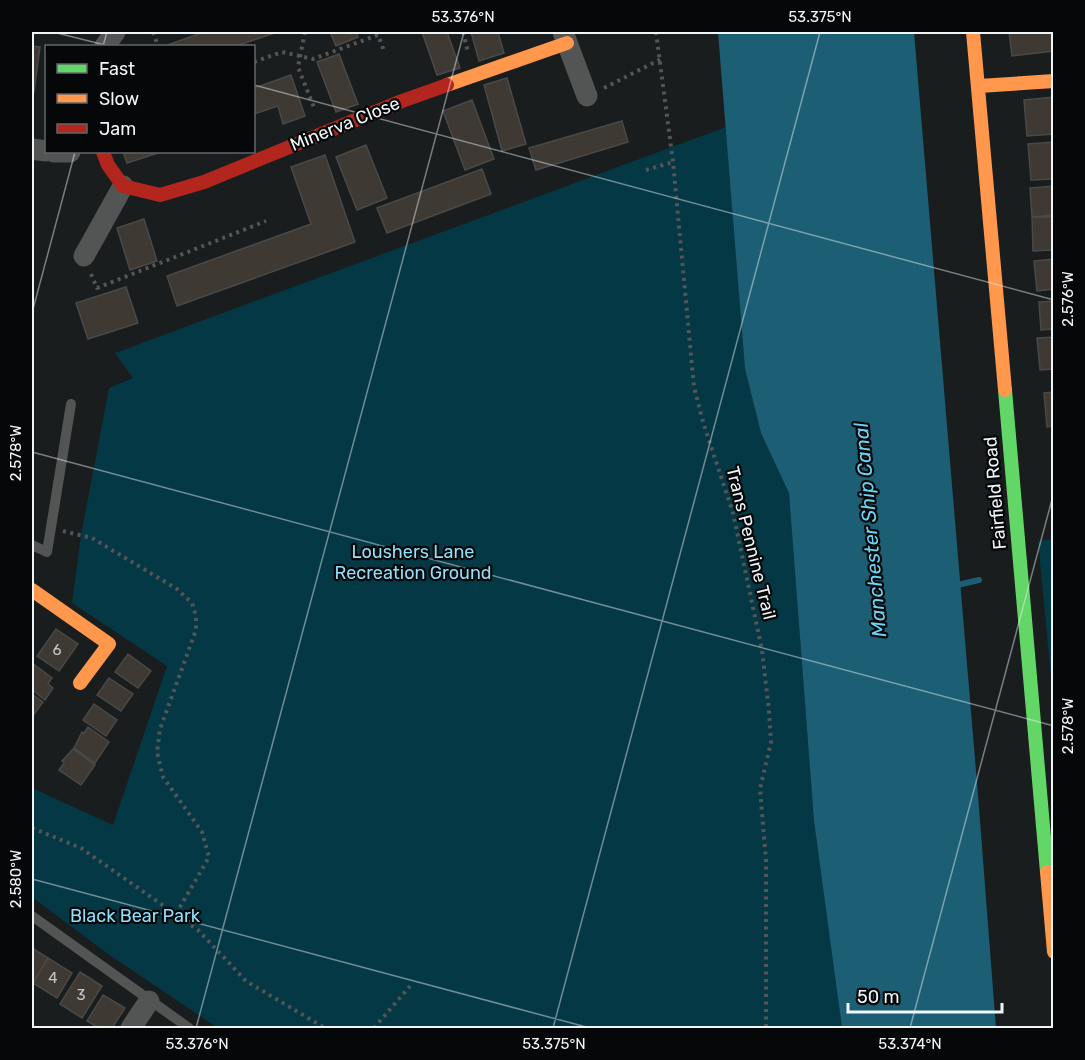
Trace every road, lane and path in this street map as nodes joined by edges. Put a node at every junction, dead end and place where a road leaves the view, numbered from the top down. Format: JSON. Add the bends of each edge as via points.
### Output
{"nodes":[{"id":1,"x":115,"y":32,"type":"edge"},
{"id":2,"x":305,"y":32,"type":"edge"},
{"id":3,"x":657,"y":32,"type":"edge"},
{"id":4,"x":973,"y":32,"type":"edge"},
{"id":5,"x":378,"y":34,"type":"edge"},
{"id":6,"x":565,"y":37,"type":"edge"},
{"id":7,"x":106,"y":45,"type":"edge"},
{"id":8,"x":384,"y":51,"type":"dead end"},
{"id":9,"x":300,"y":56,"type":"junction"},
{"id":10,"x":660,"y":59,"type":"junction"},
{"id":11,"x":255,"y":62,"type":"edge"},
{"id":12,"x":1053,"y":81,"type":"edge"},
{"id":13,"x":979,"y":86,"type":"junction"},
{"id":14,"x":587,"y":96,"type":"joint"},
{"id":15,"x":324,"y":133,"type":"junction"},
{"id":16,"x":103,"y":153,"type":"edge"},
{"id":17,"x":673,"y":162,"type":"junction"},
{"id":18,"x":646,"y":170,"type":"dead end"},
{"id":19,"x":123,"y":186,"type":"junction"},
{"id":20,"x":266,"y":221,"type":"dead end"},
{"id":21,"x":84,"y":256,"type":"joint"},
{"id":22,"x":71,"y":404,"type":"dead end"},
{"id":23,"x":51,"y":528,"type":"junction"},
{"id":24,"x":32,"y":545,"type":"edge"},
{"id":25,"x":32,"y":590,"type":"edge"},
{"id":26,"x":80,"y":683,"type":"dead end"},
{"id":27,"x":1044,"y":745,"type":"edge"},
{"id":28,"x":32,"y":828,"type":"edge"},
{"id":29,"x":176,"y":914,"type":"junction"},
{"id":30,"x":32,"y":916,"type":"edge"},
{"id":31,"x":1053,"y":952,"type":"edge"},
{"id":32,"x":410,"y":986,"type":"dead end"},
{"id":33,"x":149,"y":1001,"type":"junction"},
{"id":34,"x":130,"y":1029,"type":"edge"},
{"id":35,"x":189,"y":1029,"type":"edge"},
{"id":36,"x":325,"y":1029,"type":"edge"},
{"id":37,"x":374,"y":1029,"type":"edge"},
{"id":38,"x":766,"y":1029,"type":"edge"}],
"edges":[{"from":1,"to":7,"type":"street"},
{"from":2,"to":9,"type":"path"},
{"from":3,"to":10,"type":"path","name":"Trans Pennine Trail"},
{"from":4,"to":13,"type":"main road","name":"Fairfield Road"},
{"from":5,"to":8,"type":"path"},
{"from":5,"to":9,"type":"path","via":[[313,58]]},
{"from":6,"to":14,"type":"street","name":"Minerva Close"},
{"from":6,"to":15,"type":"main road","name":"Minerva Close"},
{"from":9,"to":11,"type":"path","via":[[282,52]]},
{"from":9,"to":15,"type":"path","via":[[298,67]]},
{"from":10,"to":14,"type":"path"},
{"from":10,"to":17,"type":"path","name":"Trans Pennine Trail"},
{"from":12,"to":13,"type":"main road"},
{"from":13,"to":27,"type":"main road","name":"Fairfield Road"},
{"from":15,"to":19,"type":"main road","name":"Minerva Close","via":[[204,182],[160,195]]},
{"from":16,"to":19,"type":"main road"},
{"from":17,"to":18,"type":"path"},
{"from":17,"to":38,"type":"path","name":"Trans Pennine Trail","via":[[694,387],[733,513],[762,650],[769,711],[771,742],[760,789],[766,860]]},
{"from":19,"to":21,"type":"street"},
{"from":20,"to":21,"type":"path","via":[[97,288]]},
{"from":22,"to":23,"type":"lane"},
{"from":23,"to":24,"type":"lane","via":[[47,552]]},
{"from":23,"to":29,"type":"path","via":[[92,537],[177,589],[192,603],[196,630],[160,729],[157,752],[163,777],[202,832],[209,856]]},
{"from":25,"to":26,"type":"main road","via":[[108,644]]},
{"from":27,"to":31,"type":"main road","name":"Fairfield Road"},
{"from":28,"to":29,"type":"path","via":[[81,848]]},
{"from":29,"to":36,"type":"path","via":[[198,930],[246,981]]},
{"from":30,"to":33,"type":"lane"},
{"from":32,"to":37,"type":"path"},
{"from":33,"to":34,"type":"street"},
{"from":33,"to":35,"type":"lane"}]}
